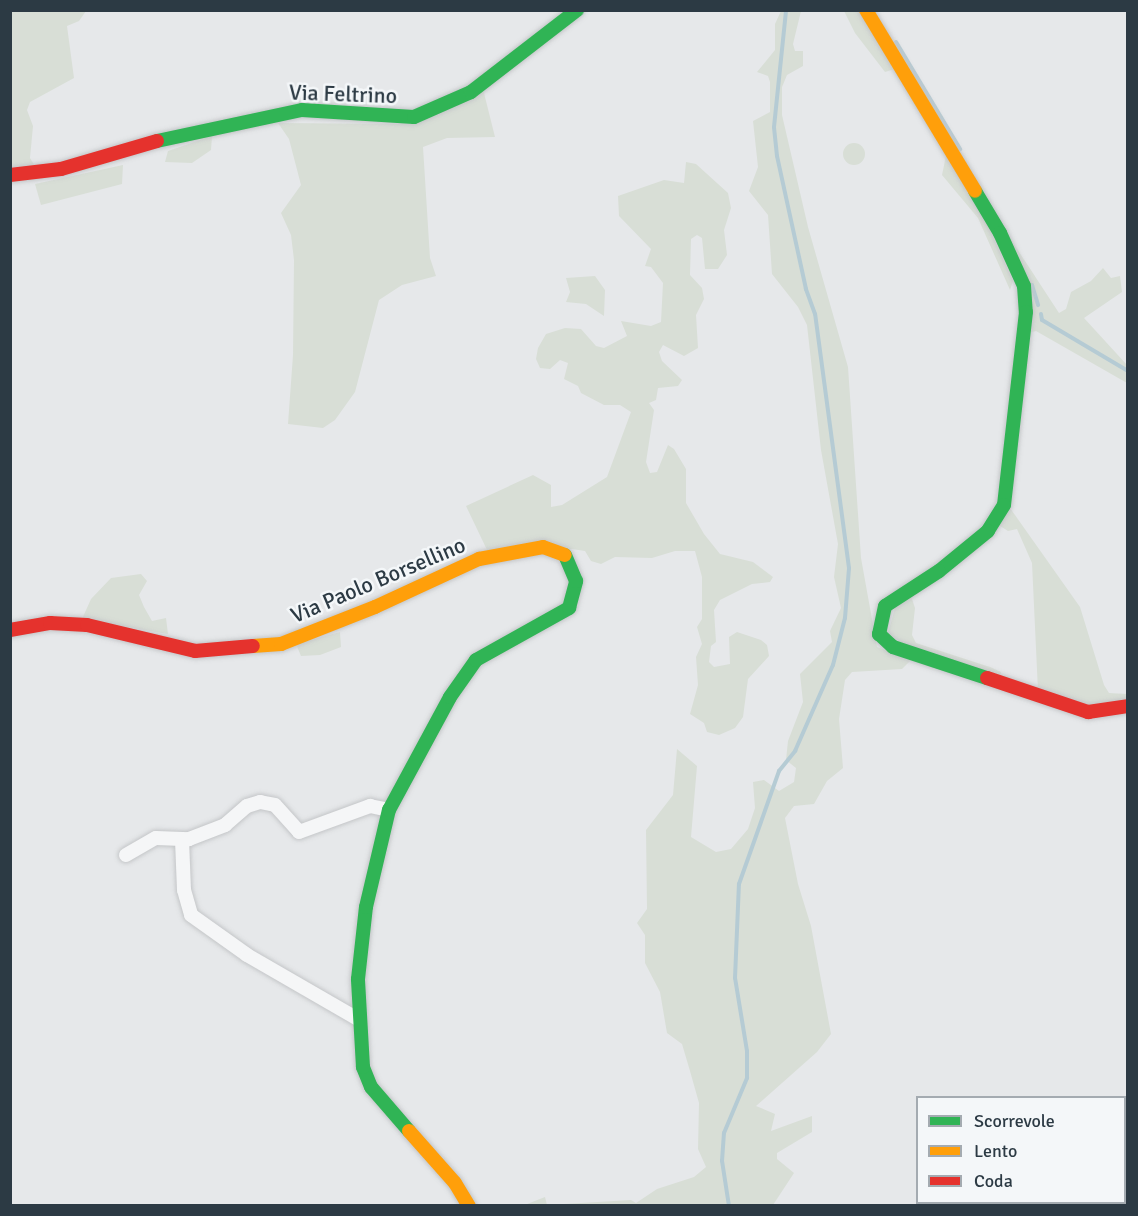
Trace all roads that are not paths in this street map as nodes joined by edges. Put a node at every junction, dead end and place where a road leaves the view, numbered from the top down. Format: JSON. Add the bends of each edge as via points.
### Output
{"nodes":[{"id":1,"x":577,"y":10,"type":"edge"},
{"id":2,"x":866,"y":10,"type":"edge"},
{"id":3,"x":10,"y":175,"type":"edge"},
{"id":4,"x":10,"y":630,"type":"edge"},
{"id":5,"x":1128,"y":706,"type":"edge"},
{"id":6,"x":389,"y":810,"type":"junction"},
{"id":7,"x":182,"y":840,"type":"junction"},
{"id":8,"x":126,"y":855,"type":"dead end"},
{"id":9,"x":358,"y":1019,"type":"junction"},
{"id":10,"x":469,"y":1206,"type":"edge"}],
"edges":[{"from":1,"to":3,"type":"street","name":"Via Feltrino","via":[[471,92],[414,117],[302,110],[265,115],[183,133],[61,170]]},
{"from":2,"to":5,"type":"street","via":[[1000,233],[1024,286],[1026,312],[1004,505],[988,531],[939,572],[885,606],[879,634],[893,647],[1088,712]]},
{"from":4,"to":6,"type":"street","name":"Via Paolo Borsellino","via":[[50,623],[87,625],[195,651],[281,644],[375,607],[479,559],[543,547],[564,554],[576,572],[569,608],[476,660],[450,697]]},
{"from":6,"to":7,"type":"street","via":[[370,806],[299,832],[275,805],[260,802],[247,806],[225,825]]},
{"from":6,"to":9,"type":"street","name":"Via Paolo Borsellino","via":[[366,907]]},
{"from":7,"to":8,"type":"street","via":[[156,838]]},
{"from":7,"to":9,"type":"street","via":[[184,890],[191,915],[247,955]]},
{"from":9,"to":10,"type":"street","name":"Via Paolo Borsellino","via":[[363,1067],[371,1086],[455,1183]]}]}
